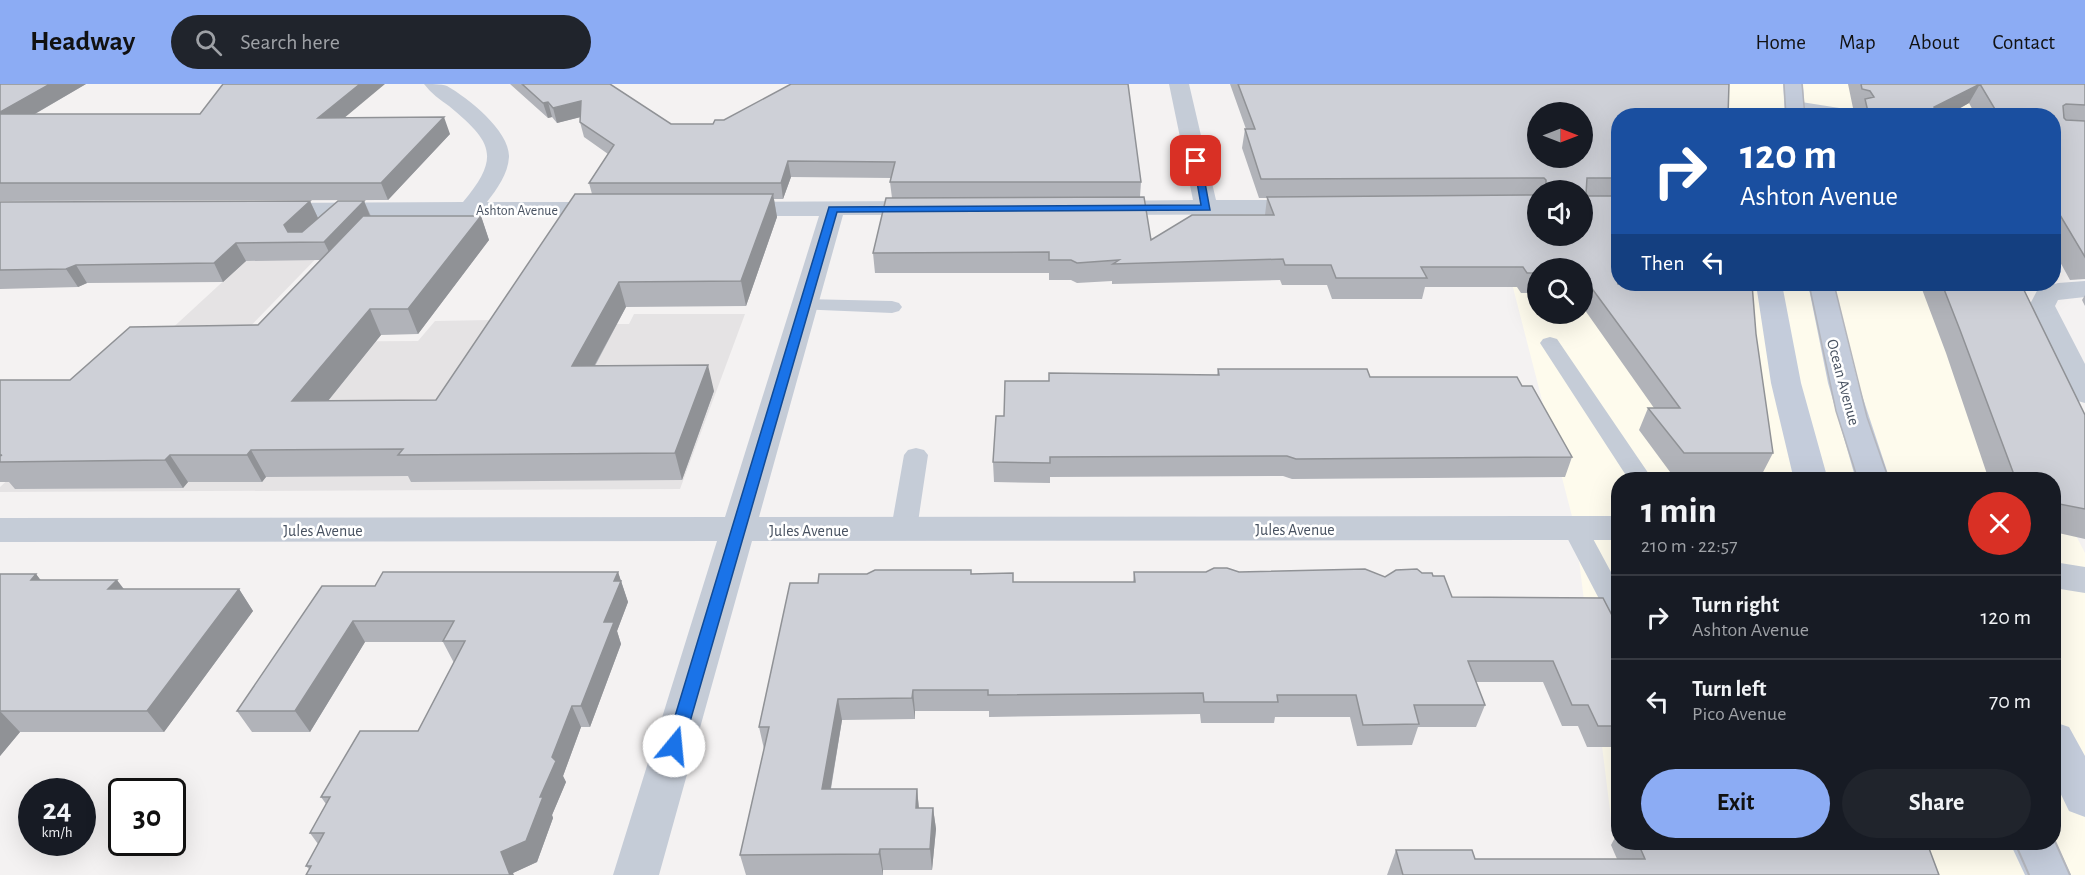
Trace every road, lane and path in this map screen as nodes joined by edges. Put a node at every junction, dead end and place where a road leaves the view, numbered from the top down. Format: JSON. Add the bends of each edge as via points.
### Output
{"nodes":[{"id":1,"x":434,"y":84,"type":"edge"},
{"id":2,"x":1179,"y":84,"type":"edge"},
{"id":3,"x":1793,"y":84,"type":"edge"},
{"id":4,"x":1795,"y":108,"type":"edge"},
{"id":5,"x":1206,"y":207,"type":"junction"},
{"id":6,"x":1326,"y":207,"type":"edge"},
{"id":7,"x":950,"y":208,"type":"edge"},
{"id":8,"x":1078,"y":208,"type":"edge"},
{"id":9,"x":633,"y":209,"type":"edge"},
{"id":10,"x":704,"y":209,"type":"edge"},
{"id":11,"x":833,"y":209,"type":"junction"},
{"id":12,"x":247,"y":210,"type":"edge"},
{"id":13,"x":341,"y":210,"type":"junction"},
{"id":14,"x":469,"y":210,"type":"junction"},
{"id":15,"x":319,"y":230,"type":"edge"},
{"id":16,"x":2085,"y":289,"type":"edge"},
{"id":17,"x":1770,"y":291,"type":"edge"},
{"id":18,"x":1823,"y":291,"type":"edge"},
{"id":19,"x":2058,"y":291,"type":"edge"},
{"id":20,"x":2061,"y":291,"type":"edge"},
{"id":21,"x":804,"y":305,"type":"junction"},
{"id":22,"x":891,"y":307,"type":"dead end"},
{"id":23,"x":1550,"y":343,"type":"dead end"},
{"id":24,"x":2085,"y":394,"type":"edge"},
{"id":25,"x":916,"y":455,"type":"dead end"},
{"id":26,"x":1636,"y":472,"type":"edge"},
{"id":27,"x":1809,"y":472,"type":"edge"},
{"id":28,"x":1870,"y":472,"type":"edge"},
{"id":29,"x":1575,"y":528,"type":"junction"},
{"id":30,"x":1611,"y":528,"type":"edge"},
{"id":31,"x":904,"y":529,"type":"junction"},
{"id":32,"x":0,"y":530,"type":"edge"},
{"id":33,"x":739,"y":530,"type":"junction"},
{"id":34,"x":2061,"y":576,"type":"edge"},
{"id":35,"x":2085,"y":580,"type":"edge"},
{"id":36,"x":1611,"y":596,"type":"edge"},
{"id":37,"x":2061,"y":752,"type":"edge"},
{"id":38,"x":2085,"y":798,"type":"edge"},
{"id":39,"x":2036,"y":850,"type":"edge"},
{"id":40,"x":636,"y":875,"type":"edge"},
{"id":41,"x":2048,"y":875,"type":"edge"}],
"edges":[{"from":1,"to":14,"type":"street","via":[[494,138],[498,155],[492,174]]},
{"from":2,"to":5,"type":"street"},
{"from":3,"to":4,"type":"main road"},
{"from":5,"to":6,"type":"street"},
{"from":5,"to":8,"type":"street"},
{"from":7,"to":11,"type":"street"},
{"from":9,"to":14,"type":"street","name":"Ashton Avenue"},
{"from":10,"to":11,"type":"street"},
{"from":11,"to":21,"type":"street"},
{"from":12,"to":13,"type":"street","name":"Ashton Avenue"},
{"from":13,"to":14,"type":"street","name":"Ashton Avenue"},
{"from":13,"to":15,"type":"lane"},
{"from":16,"to":20,"type":"street"},
{"from":17,"to":27,"type":"main road","via":[[1792,415]]},
{"from":18,"to":28,"type":"main road","name":"Ocean Avenue","via":[[1852,415]]},
{"from":19,"to":24,"type":"street","via":[[2047,296],[2042,306]]},
{"from":21,"to":22,"type":"lane"},
{"from":21,"to":33,"type":"street"},
{"from":23,"to":26,"type":"lane"},
{"from":25,"to":31,"type":"lane"},
{"from":29,"to":30,"type":"street","name":"Jules Avenue"},
{"from":29,"to":31,"type":"street","name":"Jules Avenue"},
{"from":29,"to":36,"type":"lane"},
{"from":31,"to":33,"type":"street","name":"Jules Avenue"},
{"from":32,"to":33,"type":"street","name":"Jules Avenue"},
{"from":33,"to":40,"type":"street"},
{"from":34,"to":35,"type":"street"},
{"from":37,"to":38,"type":"main road"},
{"from":39,"to":41,"type":"main road"}]}
